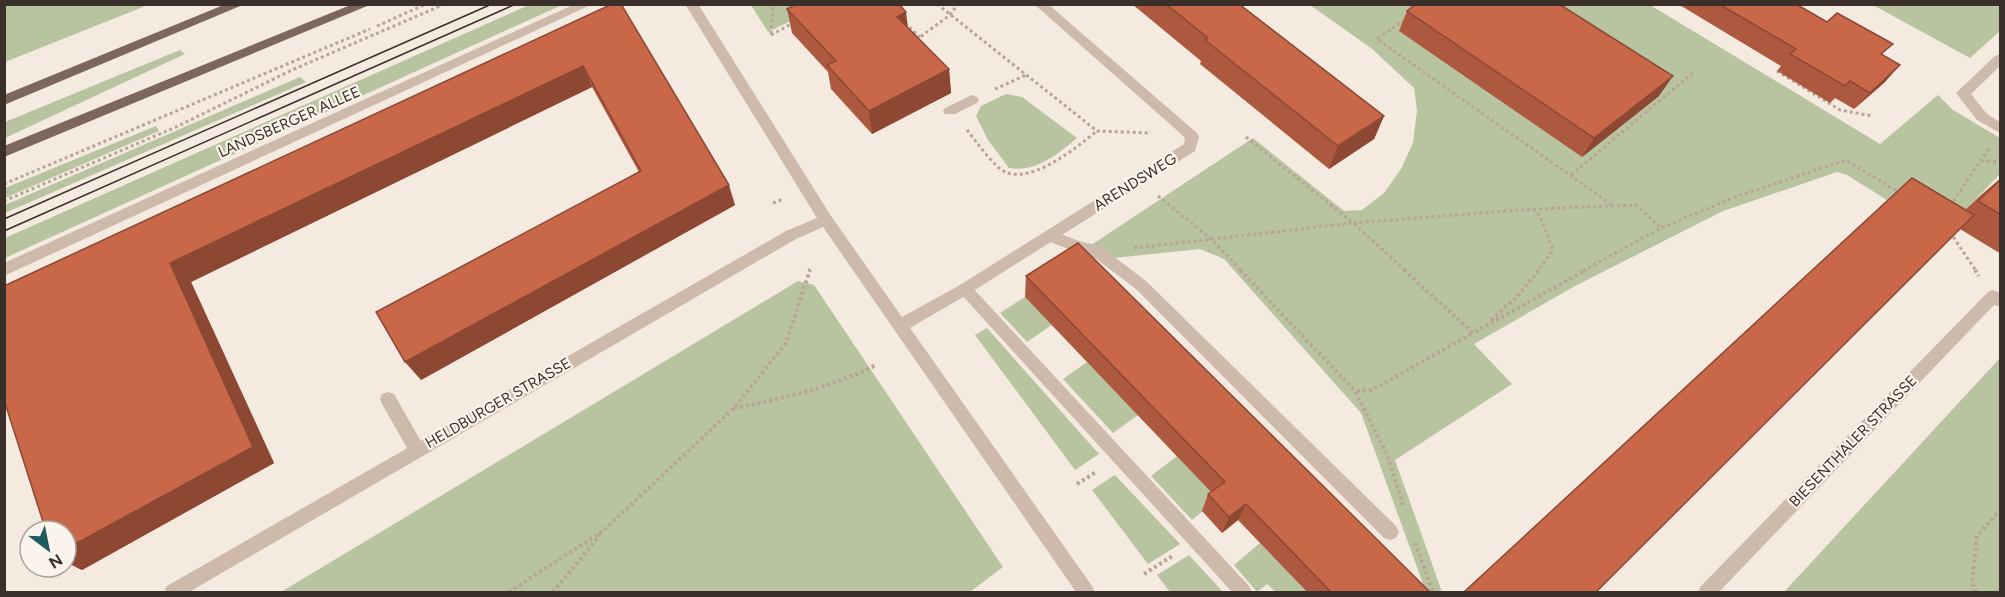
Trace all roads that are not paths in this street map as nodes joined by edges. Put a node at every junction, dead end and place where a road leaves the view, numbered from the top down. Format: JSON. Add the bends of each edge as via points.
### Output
{"nodes":[{"id":1,"x":239,"y":4,"type":"edge"},
{"id":2,"x":366,"y":4,"type":"edge"},
{"id":3,"x":586,"y":4,"type":"edge"},
{"id":4,"x":691,"y":4,"type":"edge"},
{"id":5,"x":1040,"y":4,"type":"edge"},
{"id":6,"x":2001,"y":59,"type":"edge"},
{"id":7,"x":4,"y":99,"type":"edge"},
{"id":8,"x":972,"y":100,"type":"road end"},
{"id":9,"x":950,"y":111,"type":"road end"},
{"id":10,"x":2001,"y":128,"type":"edge"},
{"id":11,"x":4,"y":152,"type":"edge"},
{"id":12,"x":826,"y":220,"type":"junction"},
{"id":13,"x":1050,"y":236,"type":"junction"},
{"id":14,"x":4,"y":270,"type":"edge"},
{"id":15,"x":966,"y":289,"type":"junction"},
{"id":16,"x":2001,"y":301,"type":"edge"},
{"id":17,"x":898,"y":326,"type":"junction"},
{"id":18,"x":388,"y":399,"type":"dead end"},
{"id":19,"x":417,"y":450,"type":"junction"},
{"id":20,"x":1390,"y":532,"type":"dead end"},
{"id":21,"x":1082,"y":591,"type":"edge"},
{"id":22,"x":173,"y":592,"type":"edge"},
{"id":23,"x":1243,"y":592,"type":"edge"},
{"id":24,"x":1707,"y":592,"type":"edge"}],
"edges":[{"from":1,"to":7,"type":"main road"},
{"from":2,"to":11,"type":"main road"},
{"from":3,"to":14,"type":"street","name":"LANDSBERGER ALLEE"},
{"from":4,"to":12,"type":"street"},
{"from":5,"to":13,"type":"street","name":"ARENDSWEG","via":[[1192,137],[1190,147]]},
{"from":6,"to":10,"type":"street","via":[[1963,93],[1982,117]]},
{"from":8,"to":9,"type":"street"},
{"from":12,"to":17,"type":"street"},
{"from":12,"to":19,"type":"street","name":"HELDBURGER STRASSE","via":[[791,235]]},
{"from":13,"to":15,"type":"street","name":"ARENDSWEG"},
{"from":13,"to":20,"type":"street","via":[[1095,250],[1141,285]]},
{"from":15,"to":17,"type":"street","name":"ARENDSWEG"},
{"from":15,"to":23,"type":"street"},
{"from":16,"to":24,"type":"street","name":"BIESENTHALER STRASSE","via":[[1993,296]]},
{"from":17,"to":21,"type":"street"},
{"from":18,"to":19,"type":"street"},
{"from":19,"to":22,"type":"street","name":"HELDBURGER STRASSE"}]}
